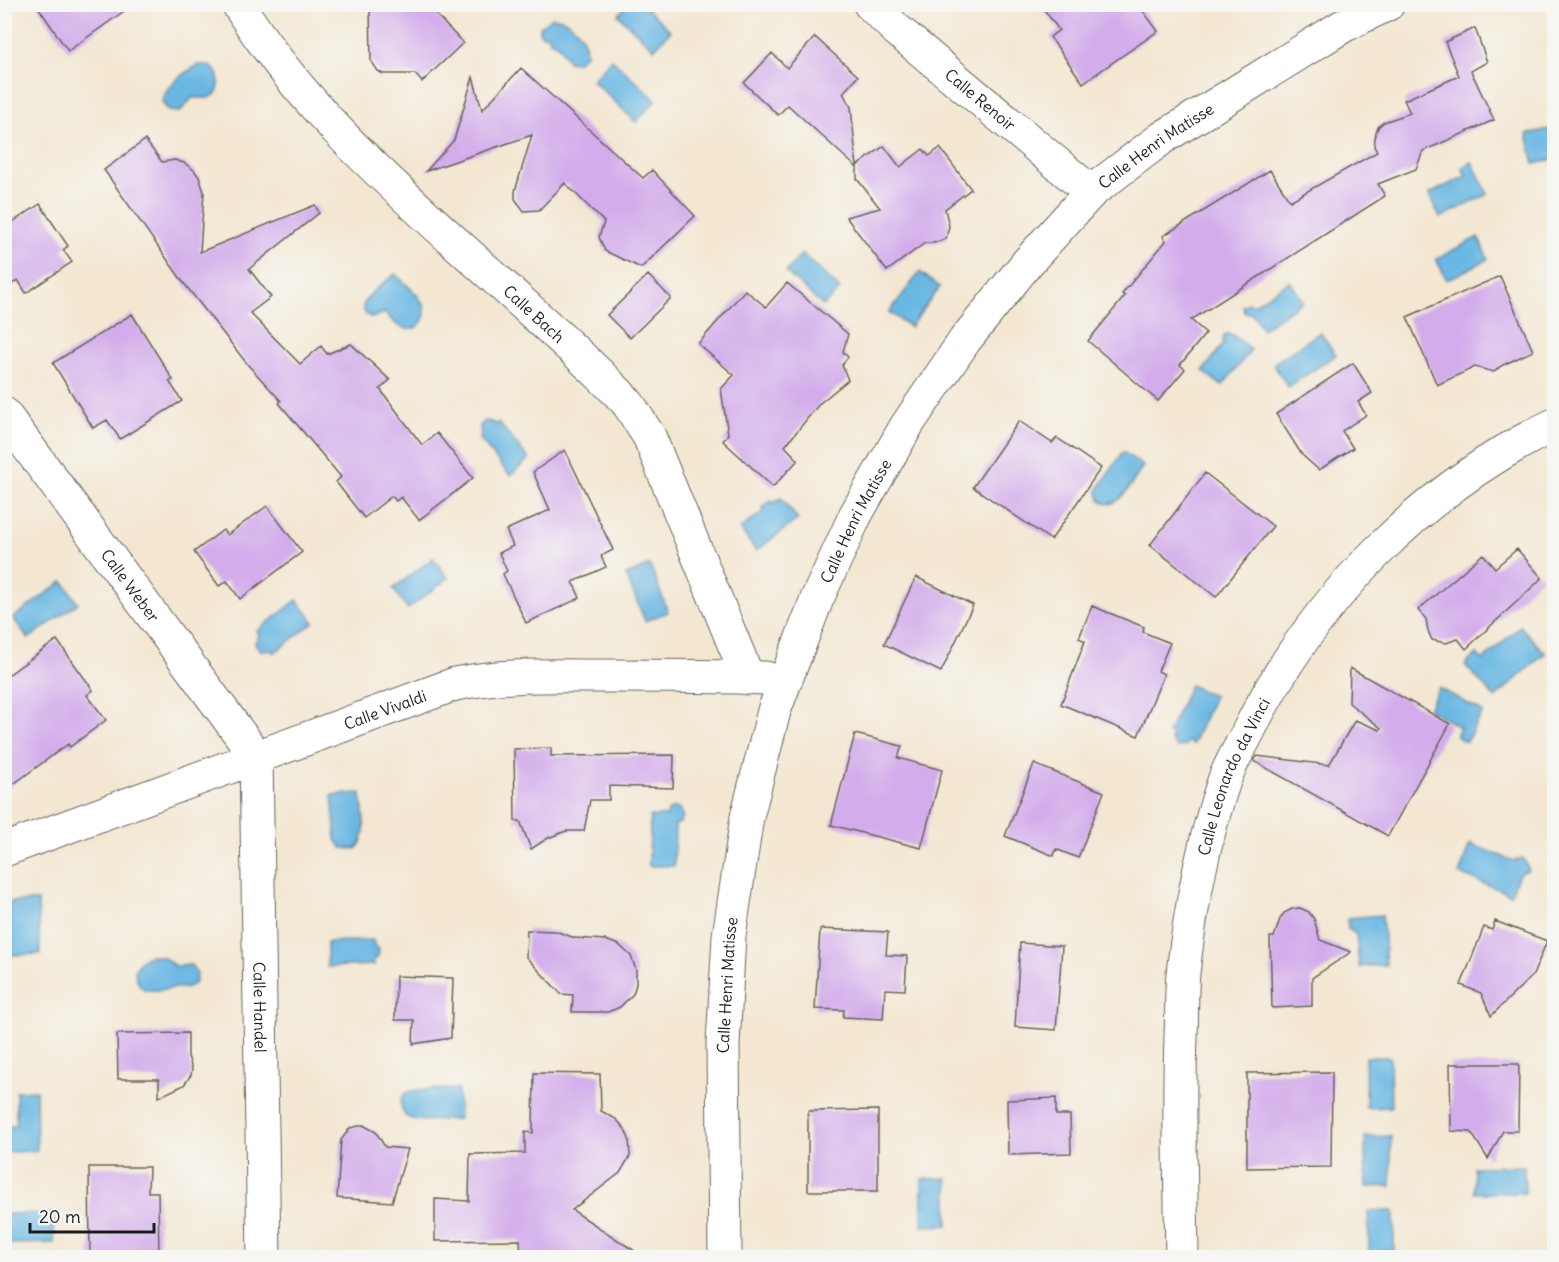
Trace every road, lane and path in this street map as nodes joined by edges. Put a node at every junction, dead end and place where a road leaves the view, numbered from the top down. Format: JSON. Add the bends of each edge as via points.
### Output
{"nodes":[{"id":1,"x":238,"y":4,"type":"edge"},
{"id":2,"x":870,"y":4,"type":"edge"},
{"id":3,"x":1388,"y":4,"type":"edge"},
{"id":4,"x":1091,"y":192,"type":"junction"},
{"id":5,"x":4,"y":414,"type":"edge"},
{"id":6,"x":1554,"y":425,"type":"edge"},
{"id":7,"x":748,"y":678,"type":"junction"},
{"id":8,"x":786,"y":679,"type":"junction"},
{"id":9,"x":256,"y":756,"type":"junction"},
{"id":10,"x":4,"y":850,"type":"edge"},
{"id":11,"x":264,"y":1257,"type":"edge"},
{"id":12,"x":725,"y":1257,"type":"edge"},
{"id":13,"x":1182,"y":1257,"type":"edge"}],
"edges":[{"from":1,"to":7,"type":"street","name":"Calle Bach","via":[[304,96],[375,168],[628,404],[649,436]]},
{"from":2,"to":4,"type":"street","name":"Calle Renoir"},
{"from":3,"to":4,"type":"street","name":"Calle Henri Matisse","via":[[1334,32],[1162,138]]},
{"from":4,"to":8,"type":"street","name":"Calle Henri Matisse","via":[[978,323],[908,424],[856,514],[816,599]]},
{"from":5,"to":9,"type":"street","name":"Calle Weber"},
{"from":6,"to":13,"type":"street","name":"Calle Leonardo da Vinci","via":[[1464,477],[1370,560],[1298,647],[1261,705],[1225,779],[1201,868],[1183,973]]},
{"from":7,"to":8,"type":"street","name":"Calle Vivaldi"},
{"from":7,"to":9,"type":"street","name":"Calle Vivaldi","via":[[478,679],[432,691]]},
{"from":8,"to":12,"type":"street","name":"Calle Henri Matisse","via":[[747,817],[729,936],[723,1044]]},
{"from":9,"to":10,"type":"street","name":"Calle Vivaldi"},
{"from":9,"to":11,"type":"street","name":"Calle Handel"}]}
